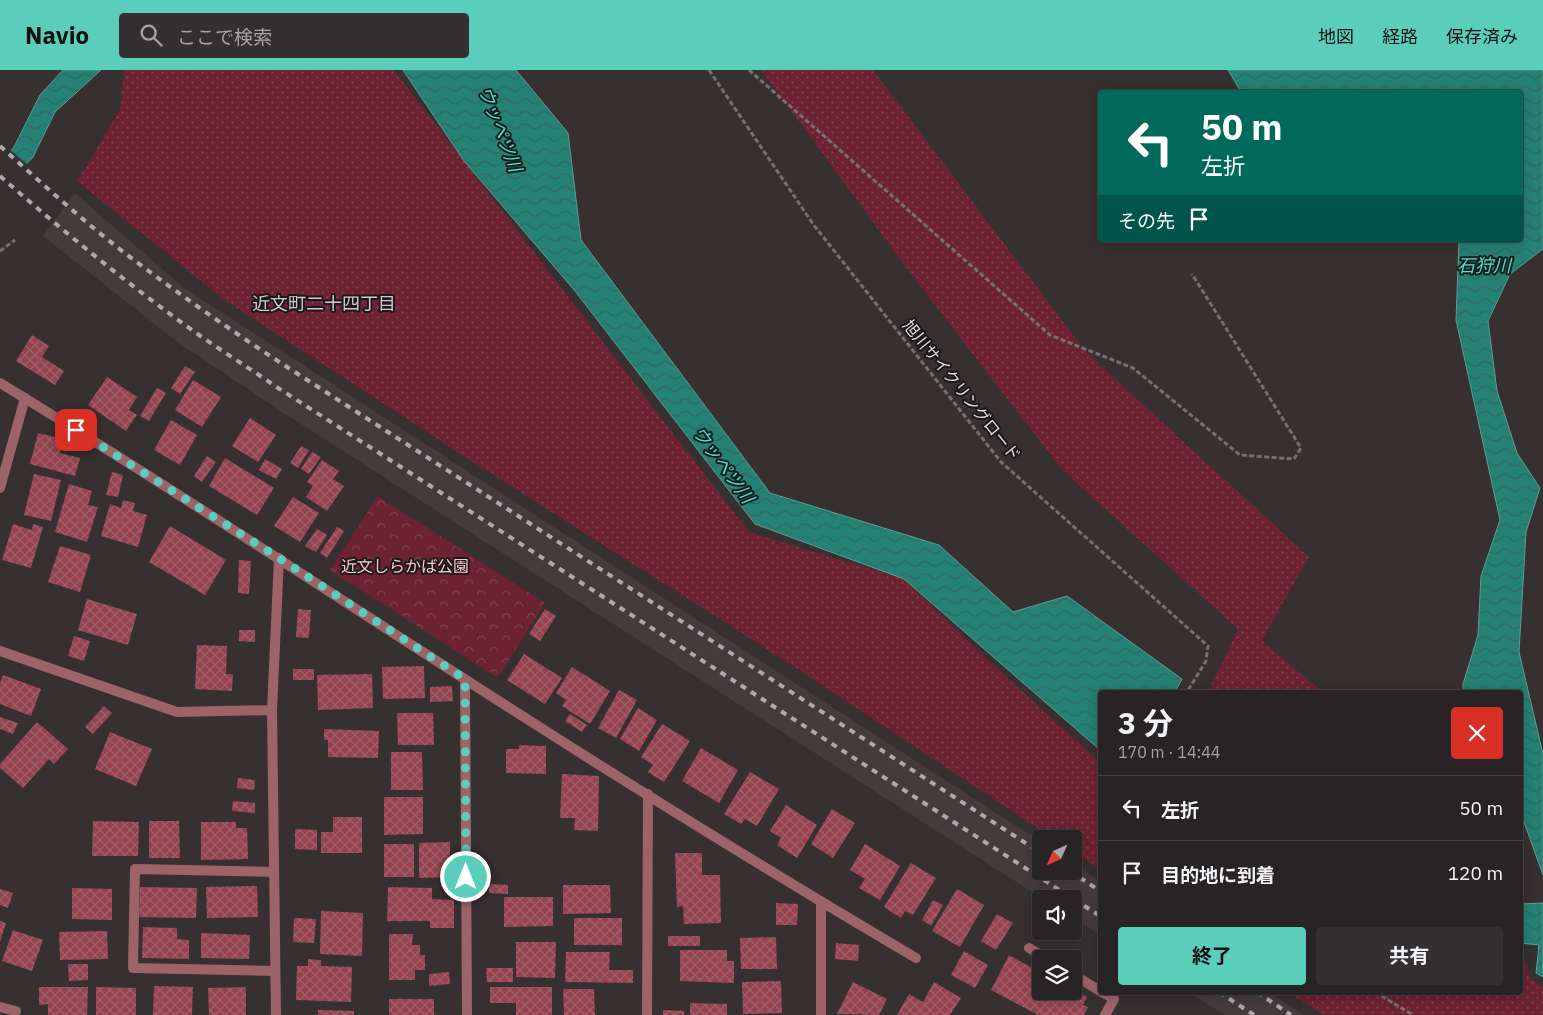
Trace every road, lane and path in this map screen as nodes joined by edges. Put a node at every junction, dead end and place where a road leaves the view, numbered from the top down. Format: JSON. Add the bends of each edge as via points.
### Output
{"nodes":[{"id":1,"x":709,"y":70,"type":"edge"},
{"id":2,"x":750,"y":70,"type":"edge"},
{"id":3,"x":15,"y":240,"type":"dead end"},
{"id":4,"x":0,"y":251,"type":"edge"},
{"id":5,"x":1192,"y":274,"type":"dead end"},
{"id":6,"x":0,"y":383,"type":"edge"},
{"id":7,"x":25,"y":398,"type":"junction"},
{"id":8,"x":0,"y":488,"type":"edge"},
{"id":9,"x":279,"y":558,"type":"junction"},
{"id":10,"x":0,"y":651,"type":"edge"},
{"id":11,"x":465,"y":679,"type":"junction"},
{"id":12,"x":1188,"y":690,"type":"edge"},
{"id":13,"x":272,"y":710,"type":"junction"},
{"id":14,"x":648,"y":794,"type":"junction"},
{"id":15,"x":274,"y":872,"type":"junction"},
{"id":16,"x":821,"y":902,"type":"junction"},
{"id":17,"x":1029,"y":948,"type":"dead end"},
{"id":18,"x":1032,"y":950,"type":"edge"},
{"id":19,"x":916,"y":958,"type":"dead end"},
{"id":20,"x":275,"y":971,"type":"junction"},
{"id":21,"x":1082,"y":980,"type":"edge"},
{"id":22,"x":1098,"y":990,"type":"edge"},
{"id":23,"x":1107,"y":995,"type":"edge"},
{"id":24,"x":1380,"y":995,"type":"edge"},
{"id":25,"x":0,"y":1007,"type":"edge"},
{"id":26,"x":16,"y":1011,"type":"dead end"},
{"id":27,"x":276,"y":1015,"type":"edge"},
{"id":28,"x":467,"y":1015,"type":"edge"},
{"id":29,"x":647,"y":1015,"type":"edge"},
{"id":30,"x":821,"y":1015,"type":"edge"},
{"id":31,"x":1105,"y":1015,"type":"edge"},
{"id":32,"x":1413,"y":1015,"type":"edge"}],
"edges":[{"from":1,"to":12,"type":"path","name":"旭川サイクリングロード","via":[[813,224],[1001,462],[1208,646],[1206,661]]},
{"from":2,"to":5,"type":"path","via":[[1050,335],[1133,368],[1240,455],[1294,459],[1301,448]]},
{"from":3,"to":4,"type":"path"},
{"from":6,"to":7,"type":"street"},
{"from":7,"to":8,"type":"street"},
{"from":7,"to":9,"type":"street"},
{"from":9,"to":11,"type":"street"},
{"from":9,"to":13,"type":"street"},
{"from":10,"to":13,"type":"street","via":[[178,712]]},
{"from":11,"to":14,"type":"street"},
{"from":11,"to":28,"type":"street"},
{"from":13,"to":15,"type":"street"},
{"from":14,"to":16,"type":"street"},
{"from":14,"to":29,"type":"street"},
{"from":15,"to":20,"type":"street"},
{"from":15,"to":20,"type":"street","via":[[135,869],[133,968]]},
{"from":16,"to":19,"type":"street"},
{"from":16,"to":30,"type":"street"},
{"from":17,"to":18,"type":"street"},
{"from":20,"to":27,"type":"street"},
{"from":21,"to":22,"type":"street"},
{"from":23,"to":31,"type":"street","via":[[1114,999]]},
{"from":24,"to":32,"type":"path"},
{"from":25,"to":26,"type":"street"}]}
